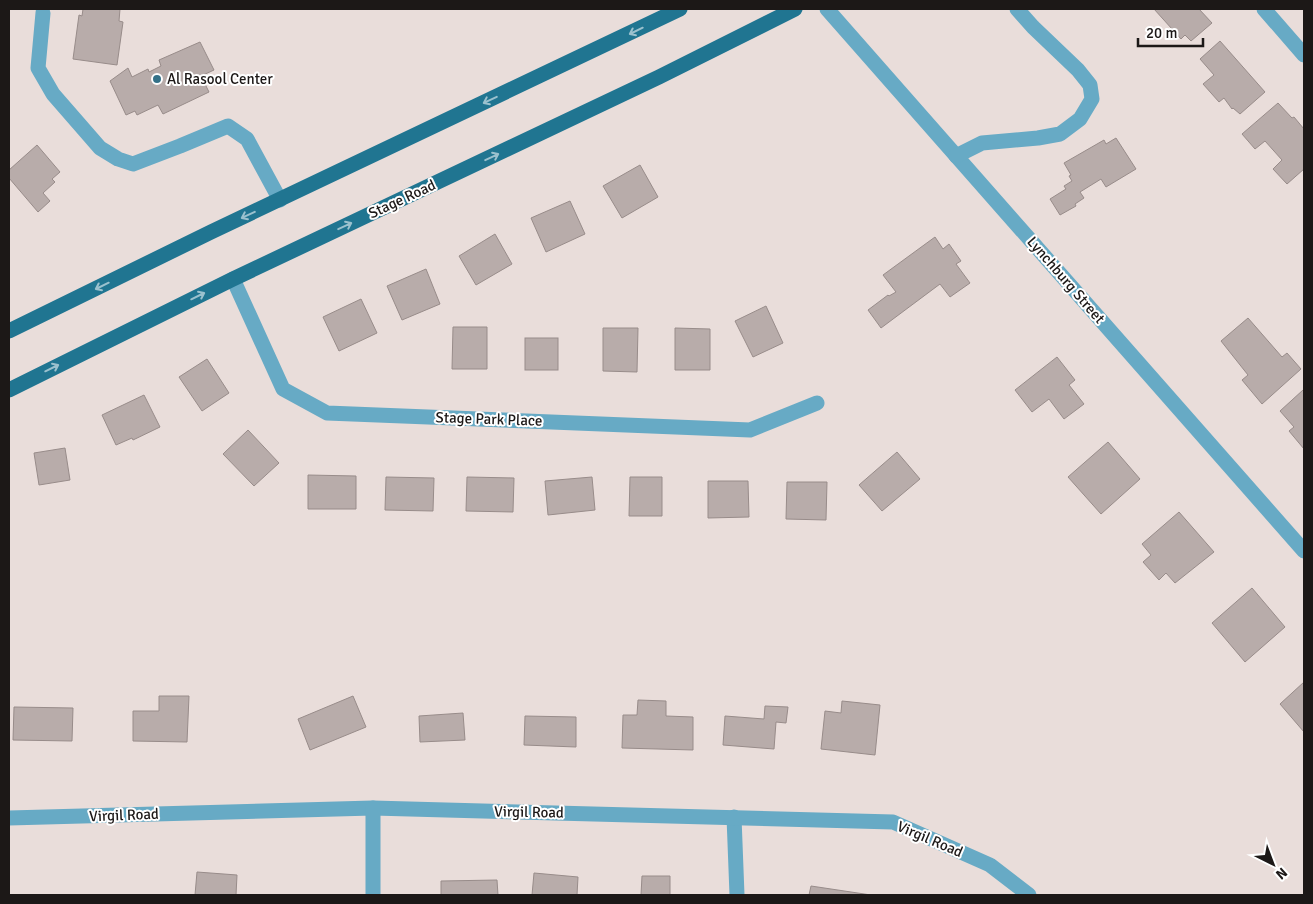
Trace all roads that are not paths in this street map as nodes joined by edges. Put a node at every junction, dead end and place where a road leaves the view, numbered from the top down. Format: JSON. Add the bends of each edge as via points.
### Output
{"nodes":[{"id":1,"x":680,"y":9,"type":"edge"},
{"id":2,"x":795,"y":9,"type":"edge"},
{"id":3,"x":827,"y":9,"type":"edge"},
{"id":4,"x":1017,"y":9,"type":"edge"},
{"id":5,"x":1264,"y":9,"type":"edge"},
{"id":6,"x":43,"y":13,"type":"dead end"},
{"id":7,"x":1304,"y":55,"type":"edge"},
{"id":8,"x":956,"y":156,"type":"junction"},
{"id":9,"x":280,"y":200,"type":"junction"},
{"id":10,"x":234,"y":279,"type":"junction"},
{"id":11,"x":9,"y":331,"type":"edge"},
{"id":12,"x":9,"y":390,"type":"edge"},
{"id":13,"x":817,"y":403,"type":"dead end"},
{"id":14,"x":1304,"y":551,"type":"edge"},
{"id":15,"x":373,"y":808,"type":"junction"},
{"id":16,"x":734,"y":817,"type":"junction"},
{"id":17,"x":9,"y":818,"type":"edge"},
{"id":18,"x":373,"y":895,"type":"edge"},
{"id":19,"x":737,"y":895,"type":"edge"},
{"id":20,"x":1029,"y":895,"type":"edge"}],
"edges":[{"from":1,"to":9,"type":"main road","one_way":true},
{"from":10,"to":2,"type":"main road","name":"Stage Road","one_way":true},
{"from":3,"to":8,"type":"street","name":"Lynchburg Street"},
{"from":4,"to":8,"type":"street","via":[[1078,70],[1090,85],[1092,100],[1080,118],[1060,134],[982,143]]},
{"from":5,"to":7,"type":"street"},
{"from":6,"to":9,"type":"street","via":[[38,68],[53,94],[100,148],[132,164],[228,126],[247,139]]},
{"from":8,"to":14,"type":"street","name":"Lynchburg Street"},
{"from":9,"to":11,"type":"main road","one_way":true},
{"from":12,"to":10,"type":"main road","name":"Stage Road","one_way":true},
{"from":10,"to":13,"type":"street","name":"Stage Park Place","via":[[283,390],[326,413],[750,430]]},
{"from":15,"to":16,"type":"street","name":"Virgil Road"},
{"from":15,"to":17,"type":"street","name":"Virgil Road"},
{"from":15,"to":18,"type":"street"},
{"from":16,"to":19,"type":"street"},
{"from":16,"to":20,"type":"street","name":"Virgil Road","via":[[893,822],[990,865]]}]}
